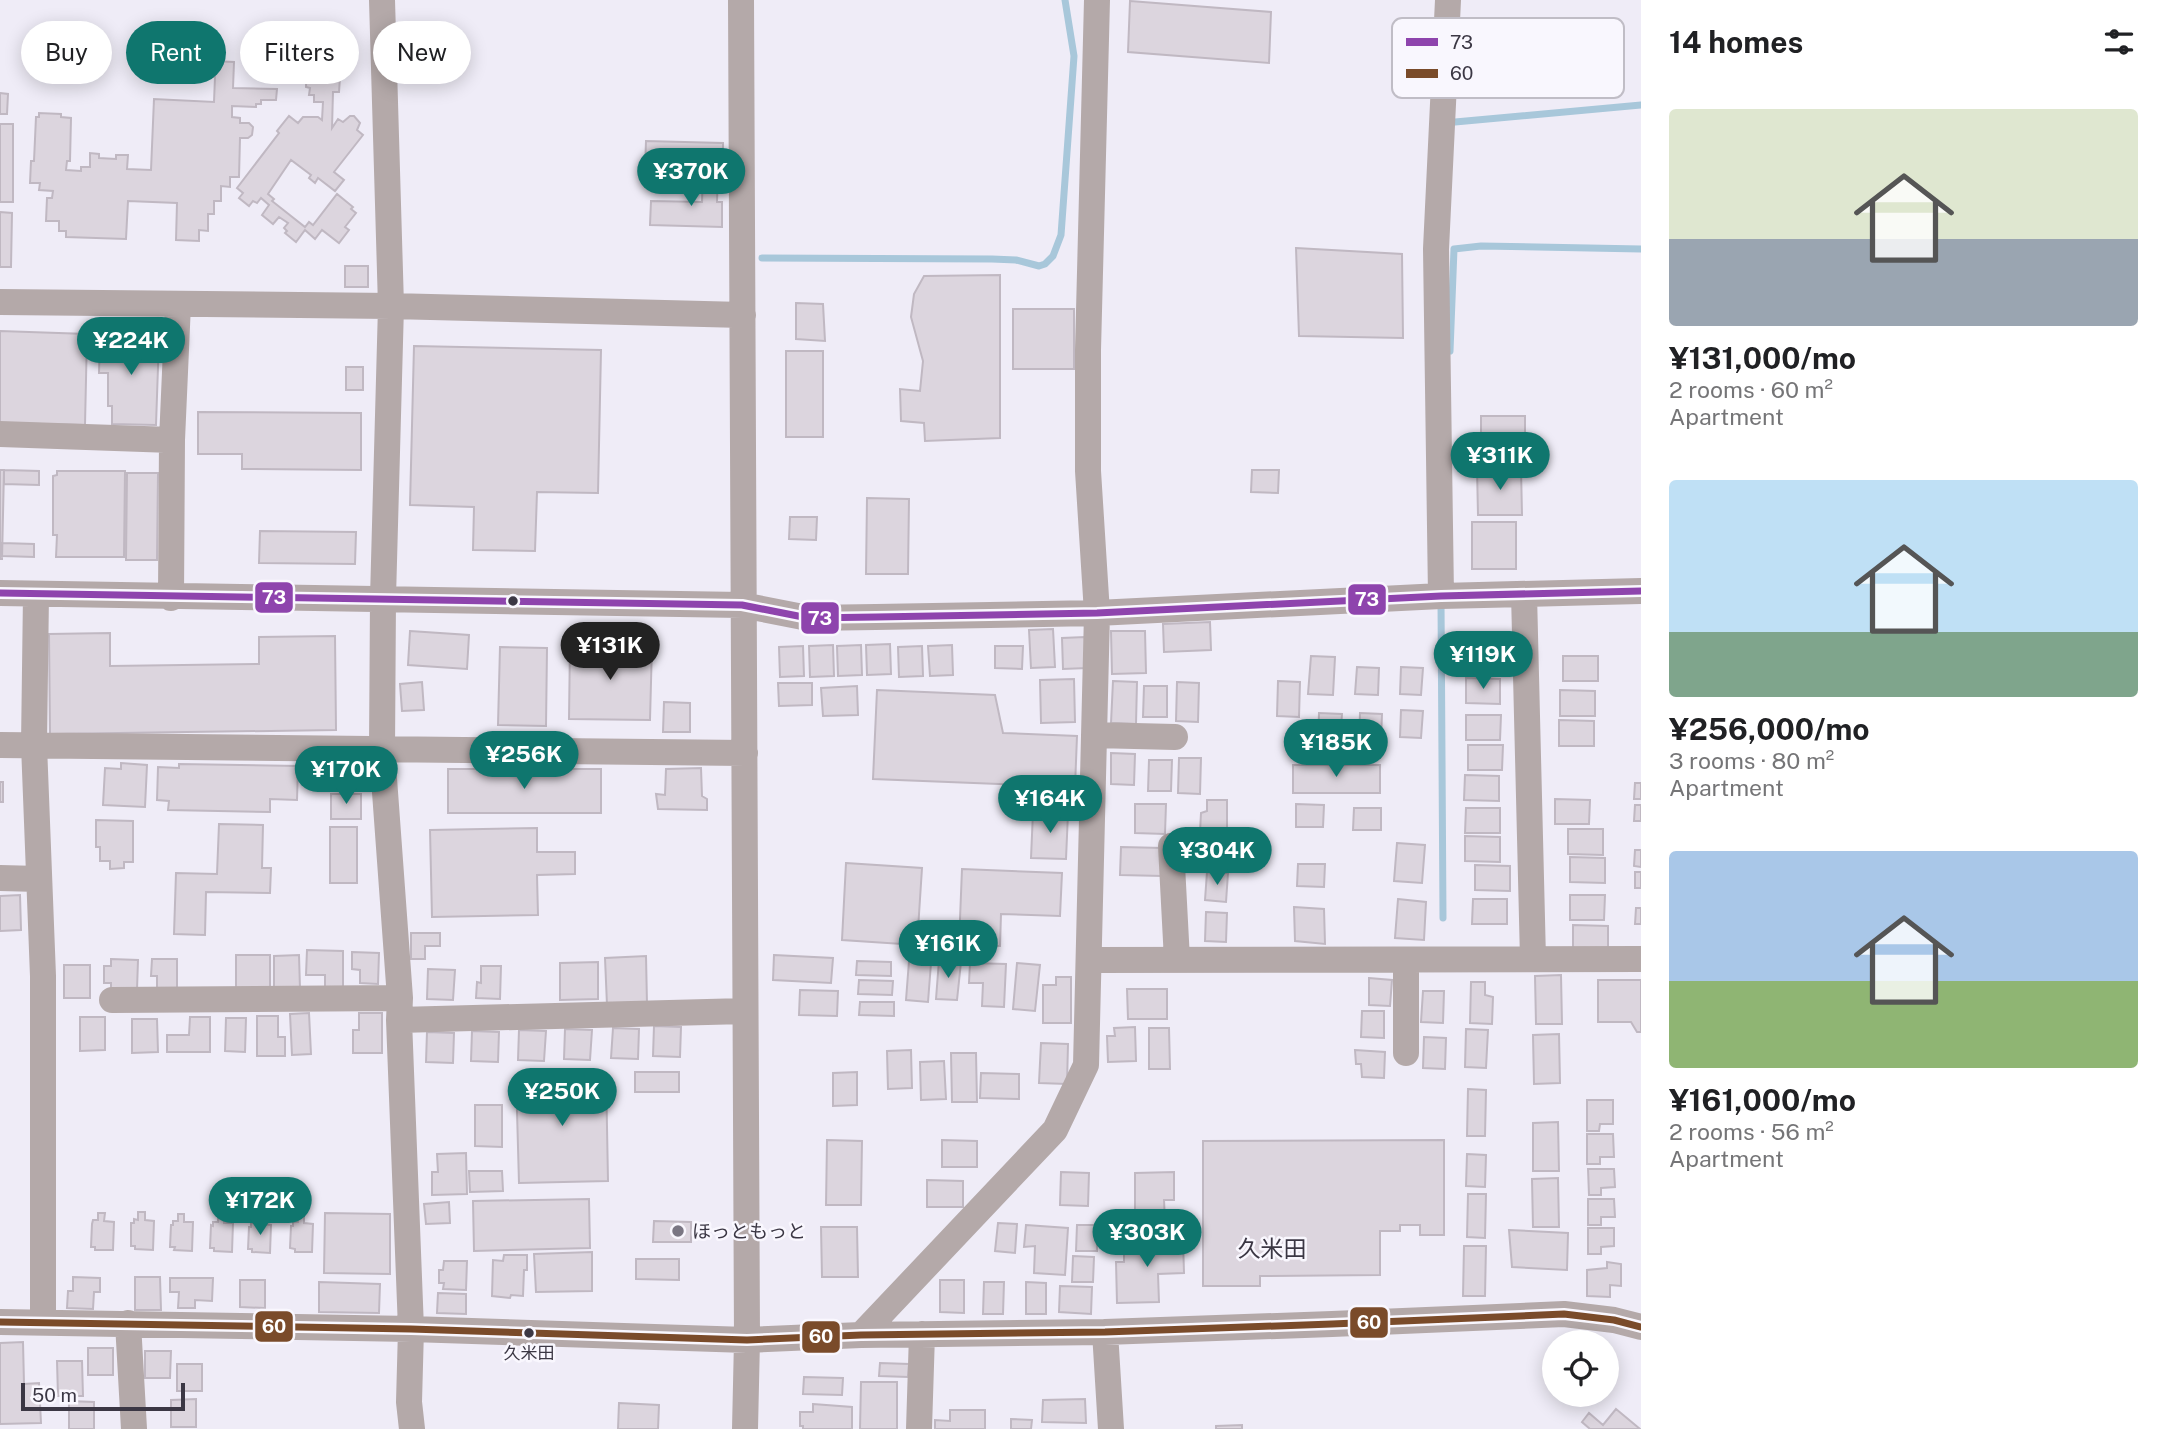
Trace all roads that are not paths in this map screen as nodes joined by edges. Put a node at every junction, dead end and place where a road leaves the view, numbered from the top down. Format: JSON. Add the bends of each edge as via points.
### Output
{"nodes":[{"id":1,"x":382,"y":0,"type":"edge"},
{"id":2,"x":741,"y":0,"type":"edge"},
{"id":3,"x":1097,"y":0,"type":"edge"},
{"id":4,"x":1448,"y":0,"type":"edge"},
{"id":5,"x":1447,"y":18,"type":"edge"},
{"id":6,"x":1443,"y":98,"type":"edge"},
{"id":7,"x":0,"y":302,"type":"edge"},
{"id":8,"x":178,"y":304,"type":"junction"},
{"id":9,"x":391,"y":306,"type":"junction"},
{"id":10,"x":743,"y":315,"type":"junction"},
{"id":11,"x":0,"y":435,"type":"edge"},
{"id":12,"x":172,"y":440,"type":"junction"},
{"id":13,"x":1641,"y":591,"type":"edge"},
{"id":14,"x":0,"y":593,"type":"edge"},
{"id":15,"x":36,"y":594,"type":"junction"},
{"id":16,"x":1524,"y":594,"type":"junction"},
{"id":17,"x":1441,"y":596,"type":"junction"},
{"id":18,"x":170,"y":598,"type":"junction"},
{"id":19,"x":383,"y":598,"type":"junction"},
{"id":20,"x":742,"y":605,"type":"junction"},
{"id":21,"x":1097,"y":613,"type":"junction"},
{"id":22,"x":1094,"y":735,"type":"junction"},
{"id":23,"x":1175,"y":737,"type":"dead end"},
{"id":24,"x":0,"y":745,"type":"edge"},
{"id":25,"x":34,"y":746,"type":"junction"},
{"id":26,"x":382,"y":751,"type":"junction"},
{"id":27,"x":745,"y":753,"type":"junction"},
{"id":28,"x":1171,"y":846,"type":"dead end"},
{"id":29,"x":0,"y":878,"type":"edge"},
{"id":30,"x":39,"y":879,"type":"junction"},
{"id":31,"x":1090,"y":960,"type":"junction"},
{"id":32,"x":1177,"y":960,"type":"junction"},
{"id":33,"x":1406,"y":960,"type":"junction"},
{"id":34,"x":1533,"y":960,"type":"junction"},
{"id":35,"x":1641,"y":960,"type":"edge"},
{"id":36,"x":112,"y":1000,"type":"dead end"},
{"id":37,"x":400,"y":1009,"type":"junction"},
{"id":38,"x":745,"y":1012,"type":"junction"},
{"id":39,"x":1406,"y":1053,"type":"dead end"},
{"id":40,"x":0,"y":1322,"type":"edge"},
{"id":41,"x":43,"y":1322,"type":"junction"},
{"id":42,"x":128,"y":1323,"type":"junction"},
{"id":43,"x":1641,"y":1327,"type":"edge"},
{"id":44,"x":411,"y":1329,"type":"junction"},
{"id":45,"x":1105,"y":1332,"type":"junction"},
{"id":46,"x":922,"y":1334,"type":"junction"},
{"id":47,"x":861,"y":1335,"type":"junction"},
{"id":48,"x":747,"y":1340,"type":"junction"},
{"id":49,"x":919,"y":1420,"type":"edge"},
{"id":50,"x":134,"y":1429,"type":"edge"},
{"id":51,"x":412,"y":1429,"type":"edge"},
{"id":52,"x":745,"y":1429,"type":"edge"},
{"id":53,"x":1111,"y":1429,"type":"edge"}],
"edges":[{"from":1,"to":9,"type":"street"},
{"from":2,"to":10,"type":"street"},
{"from":3,"to":21,"type":"street","via":[[1088,404]]},
{"from":4,"to":5,"type":"street"},
{"from":6,"to":17,"type":"street","via":[[1436,249]]},
{"from":7,"to":8,"type":"street"},
{"from":8,"to":9,"type":"street"},
{"from":8,"to":12,"type":"street"},
{"from":9,"to":10,"type":"street"},
{"from":9,"to":19,"type":"street"},
{"from":10,"to":20,"type":"street"},
{"from":11,"to":12,"type":"street"},
{"from":12,"to":18,"type":"street"},
{"from":13,"to":16,"type":"street"},
{"from":14,"to":15,"type":"street"},
{"from":15,"to":18,"type":"street"},
{"from":15,"to":25,"type":"street"},
{"from":16,"to":17,"type":"street"},
{"from":16,"to":34,"type":"street"},
{"from":17,"to":21,"type":"street"},
{"from":18,"to":19,"type":"street"},
{"from":19,"to":20,"type":"street"},
{"from":19,"to":26,"type":"street"},
{"from":20,"to":21,"type":"street","via":[[808,618]]},
{"from":20,"to":27,"type":"street"},
{"from":21,"to":22,"type":"street"},
{"from":22,"to":23,"type":"street"},
{"from":22,"to":31,"type":"street"},
{"from":24,"to":25,"type":"street"},
{"from":25,"to":26,"type":"street"},
{"from":25,"to":30,"type":"street"},
{"from":26,"to":27,"type":"street"},
{"from":26,"to":37,"type":"street"},
{"from":27,"to":38,"type":"street"},
{"from":28,"to":32,"type":"street"},
{"from":29,"to":30,"type":"street"},
{"from":30,"to":41,"type":"street"},
{"from":31,"to":32,"type":"street"},
{"from":31,"to":47,"type":"street","via":[[1086,1065],[1055,1130]]},
{"from":32,"to":33,"type":"street"},
{"from":33,"to":34,"type":"street"},
{"from":33,"to":39,"type":"street"},
{"from":34,"to":35,"type":"street"},
{"from":36,"to":37,"type":"street"},
{"from":37,"to":38,"type":"street"},
{"from":37,"to":44,"type":"street"},
{"from":38,"to":48,"type":"street"},
{"from":40,"to":41,"type":"street"},
{"from":41,"to":42,"type":"street"},
{"from":42,"to":44,"type":"street"},
{"from":42,"to":50,"type":"street"},
{"from":43,"to":45,"type":"street","via":[[1564,1314]]},
{"from":44,"to":48,"type":"street"},
{"from":44,"to":51,"type":"street"},
{"from":45,"to":46,"type":"street"},
{"from":45,"to":53,"type":"street"},
{"from":46,"to":47,"type":"street"},
{"from":46,"to":49,"type":"street"},
{"from":47,"to":48,"type":"street"},
{"from":48,"to":52,"type":"street"}]}
